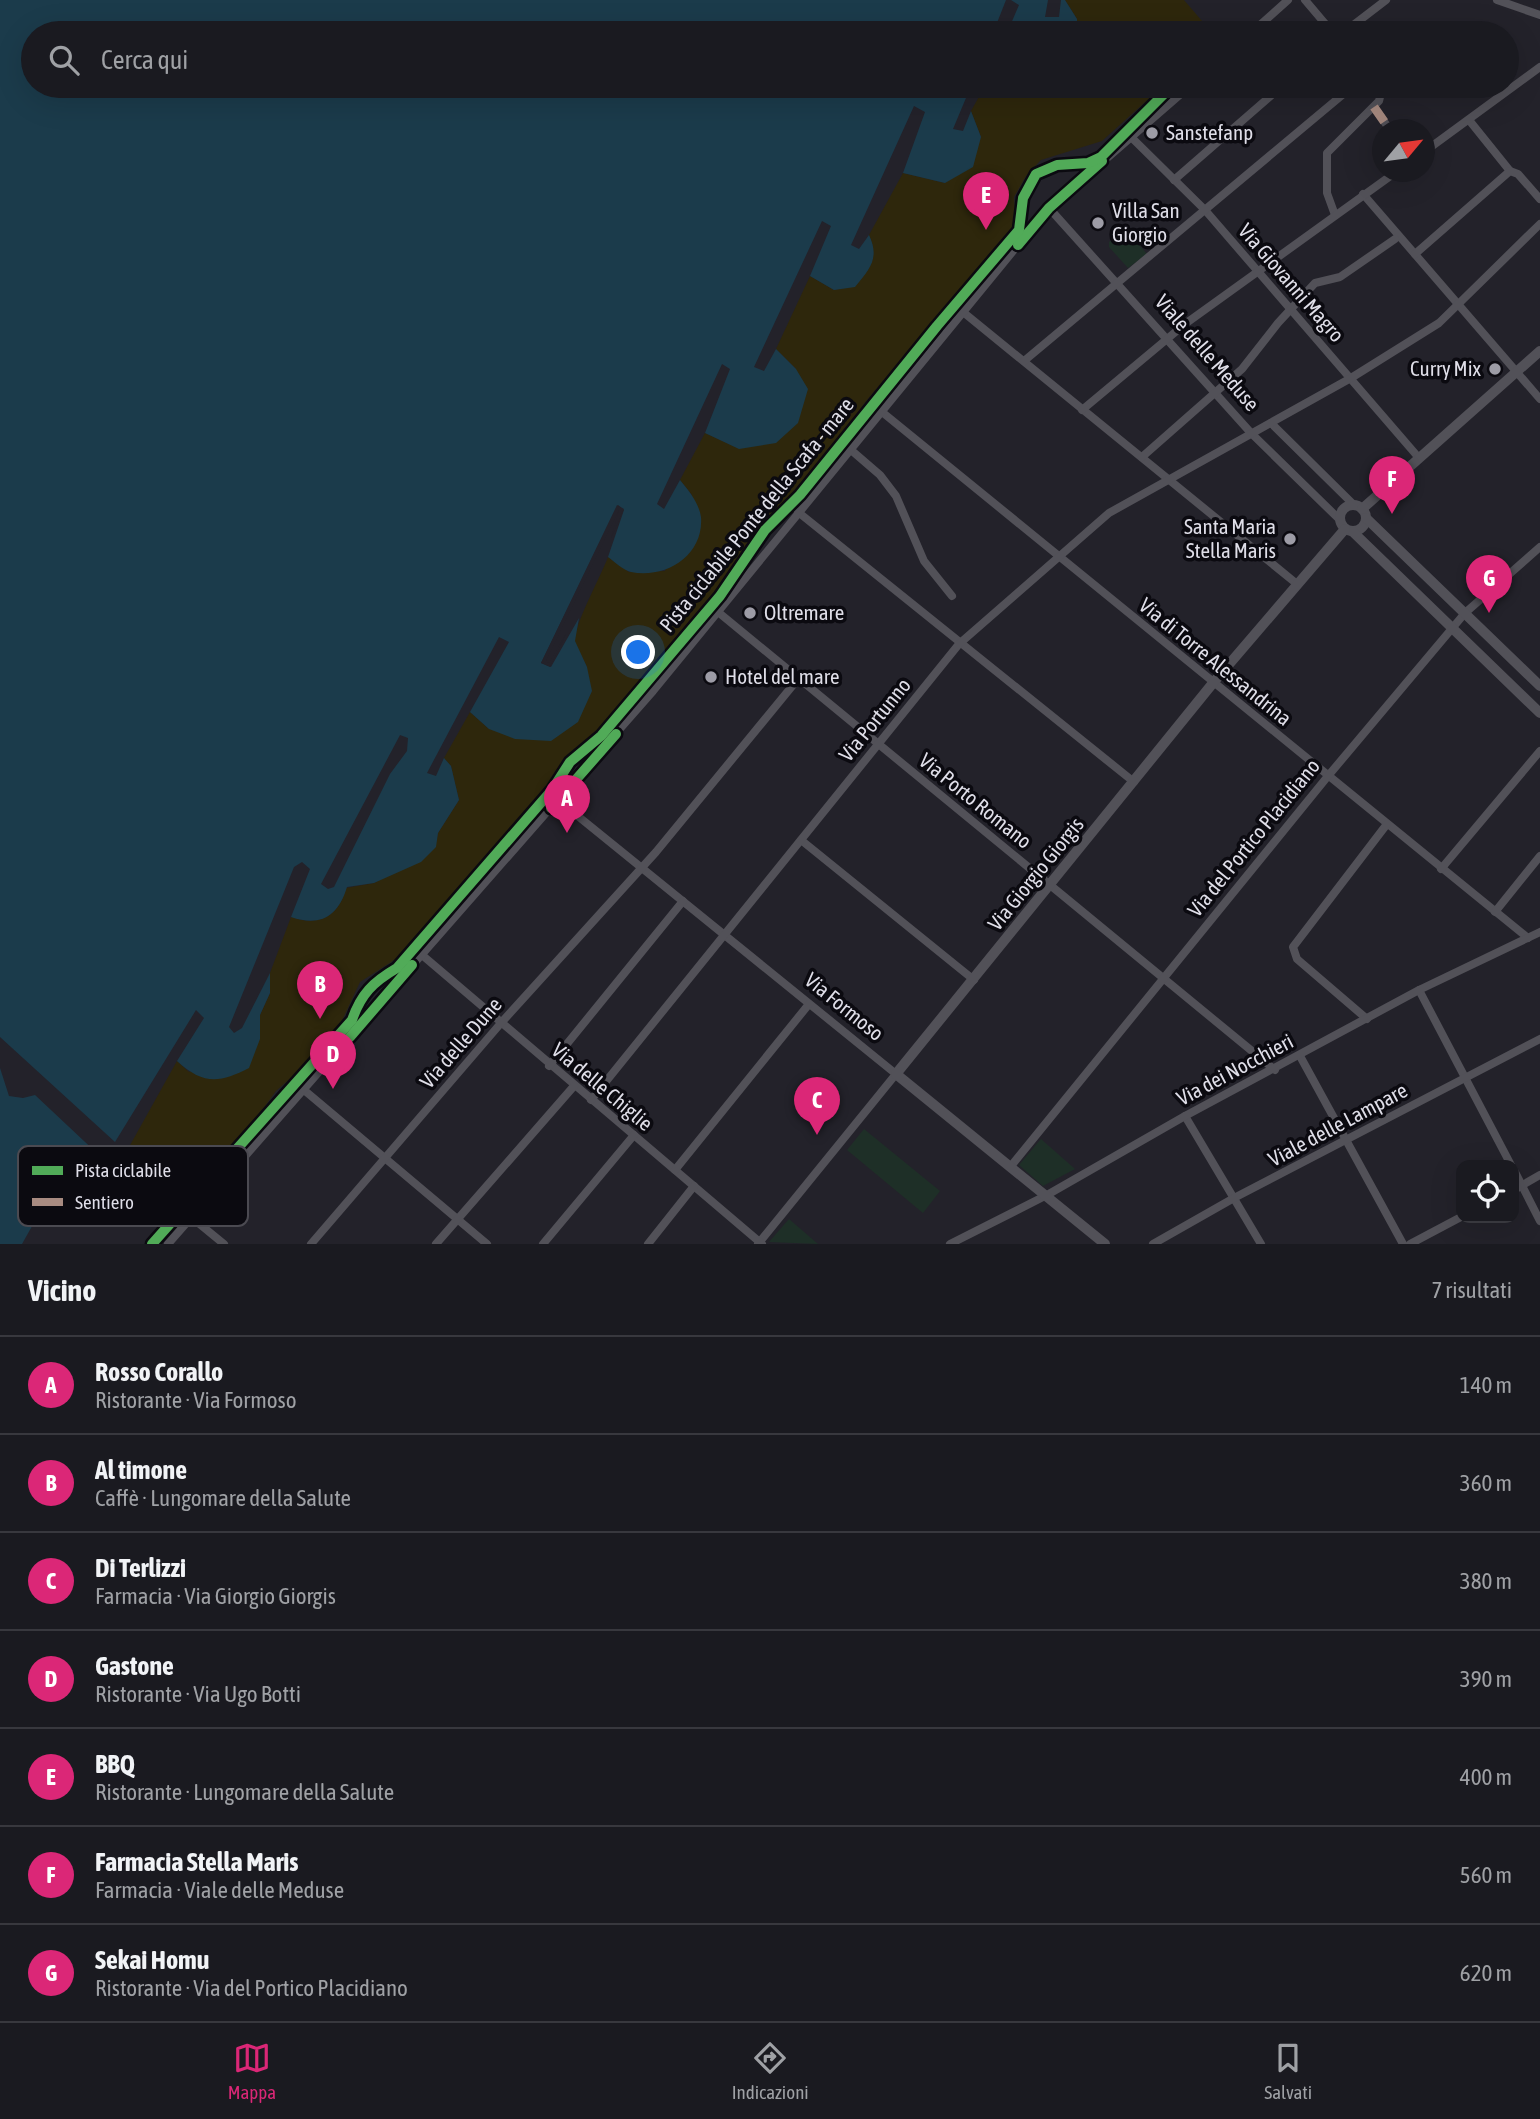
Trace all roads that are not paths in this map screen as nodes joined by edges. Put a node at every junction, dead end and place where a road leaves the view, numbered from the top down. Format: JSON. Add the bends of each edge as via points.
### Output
{"nodes":[{"id":1,"x":1288,"y":0,"type":"edge"},
{"id":2,"x":1305,"y":0,"type":"edge"},
{"id":3,"x":1386,"y":0,"type":"edge"},
{"id":4,"x":1497,"y":0,"type":"edge"},
{"id":5,"x":1540,"y":15,"type":"edge"},
{"id":6,"x":1264,"y":21,"type":"edge"},
{"id":7,"x":1323,"y":21,"type":"edge"},
{"id":8,"x":1359,"y":21,"type":"edge"},
{"id":9,"x":1540,"y":67,"type":"edge"},
{"id":10,"x":1519,"y":83,"type":"edge"},
{"id":11,"x":1176,"y":98,"type":"edge"},
{"id":12,"x":1268,"y":98,"type":"edge"},
{"id":13,"x":1339,"y":98,"type":"edge"},
{"id":14,"x":1380,"y":98,"type":"edge"},
{"id":15,"x":1498,"y":98,"type":"edge"},
{"id":16,"x":1374,"y":107,"type":"junction"},
{"id":17,"x":1382,"y":119,"type":"edge"},
{"id":18,"x":1469,"y":120,"type":"junction"},
{"id":19,"x":1130,"y":136,"type":"junction"},
{"id":20,"x":1435,"y":144,"type":"edge"},
{"id":21,"x":1510,"y":171,"type":"junction"},
{"id":22,"x":1174,"y":180,"type":"junction"},
{"id":23,"x":1381,"y":182,"type":"edge"},
{"id":24,"x":1363,"y":194,"type":"junction"},
{"id":25,"x":1540,"y":199,"type":"edge"},
{"id":26,"x":1049,"y":208,"type":"junction"},
{"id":27,"x":1205,"y":210,"type":"junction"},
{"id":28,"x":1335,"y":215,"type":"junction"},
{"id":29,"x":1540,"y":224,"type":"edge"},
{"id":30,"x":1395,"y":239,"type":"dead end"},
{"id":31,"x":1415,"y":254,"type":"junction"},
{"id":32,"x":1257,"y":271,"type":"junction"},
{"id":33,"x":1117,"y":281,"type":"junction"},
{"id":34,"x":1459,"y":305,"type":"junction"},
{"id":35,"x":1290,"y":309,"type":"junction"},
{"id":36,"x":963,"y":312,"type":"junction"},
{"id":37,"x":1168,"y":338,"type":"junction"},
{"id":38,"x":1540,"y":351,"type":"edge"},
{"id":39,"x":1024,"y":361,"type":"junction"},
{"id":40,"x":1516,"y":372,"type":"junction"},
{"id":41,"x":1350,"y":378,"type":"junction"},
{"id":42,"x":1216,"y":393,"type":"junction"},
{"id":43,"x":1540,"y":399,"type":"edge"},
{"id":44,"x":1082,"y":410,"type":"junction"},
{"id":45,"x":882,"y":412,"type":"junction"},
{"id":46,"x":1271,"y":423,"type":"junction"},
{"id":47,"x":1251,"y":433,"type":"junction"},
{"id":48,"x":851,"y":450,"type":"junction"},
{"id":49,"x":1142,"y":457,"type":"junction"},
{"id":50,"x":1419,"y":458,"type":"junction"},
{"id":51,"x":1167,"y":478,"type":"junction"},
{"id":52,"x":1361,"y":511,"type":"junction"},
{"id":53,"x":798,"y":512,"type":"junction"},
{"id":54,"x":1346,"y":527,"type":"junction"},
{"id":55,"x":1540,"y":547,"type":"edge"},
{"id":56,"x":1057,"y":555,"type":"junction"},
{"id":57,"x":1297,"y":584,"type":"junction"},
{"id":58,"x":952,"y":596,"type":"dead end"},
{"id":59,"x":718,"y":612,"type":"junction"},
{"id":60,"x":1465,"y":613,"type":"junction"},
{"id":61,"x":1452,"y":629,"type":"junction"},
{"id":62,"x":959,"y":644,"type":"junction"},
{"id":63,"x":798,"y":679,"type":"junction"},
{"id":64,"x":1213,"y":683,"type":"junction"},
{"id":65,"x":1540,"y":686,"type":"edge"},
{"id":66,"x":1540,"y":713,"type":"edge"},
{"id":67,"x":878,"y":744,"type":"junction"},
{"id":68,"x":1540,"y":751,"type":"edge"},
{"id":69,"x":1328,"y":776,"type":"junction"},
{"id":70,"x":1134,"y":782,"type":"junction"},
{"id":71,"x":558,"y":800,"type":"junction"},
{"id":72,"x":1387,"y":824,"type":"junction"},
{"id":73,"x":801,"y":840,"type":"junction"},
{"id":74,"x":1540,"y":856,"type":"edge"},
{"id":75,"x":641,"y":868,"type":"junction"},
{"id":76,"x":1441,"y":869,"type":"junction"},
{"id":77,"x":1052,"y":886,"type":"junction"},
{"id":78,"x":683,"y":901,"type":"junction"},
{"id":79,"x":1496,"y":912,"type":"junction"},
{"id":80,"x":1540,"y":932,"type":"edge"},
{"id":81,"x":724,"y":935,"type":"junction"},
{"id":82,"x":1528,"y":937,"type":"junction"},
{"id":83,"x":422,"y":955,"type":"junction"},
{"id":84,"x":1163,"y":977,"type":"junction"},
{"id":85,"x":974,"y":980,"type":"junction"},
{"id":86,"x":1419,"y":990,"type":"junction"},
{"id":87,"x":809,"y":1003,"type":"junction"},
{"id":88,"x":1367,"y":1019,"type":"junction"},
{"id":89,"x":500,"y":1023,"type":"junction"},
{"id":90,"x":1540,"y":1039,"type":"edge"},
{"id":91,"x":1300,"y":1056,"type":"junction"},
{"id":92,"x":549,"y":1066,"type":"junction"},
{"id":93,"x":1275,"y":1070,"type":"junction"},
{"id":94,"x":896,"y":1074,"type":"junction"},
{"id":95,"x":1465,"y":1078,"type":"junction"},
{"id":96,"x":574,"y":1086,"type":"junction"},
{"id":97,"x":304,"y":1090,"type":"junction"},
{"id":98,"x":591,"y":1100,"type":"junction"},
{"id":99,"x":1185,"y":1116,"type":"junction"},
{"id":100,"x":634,"y":1135,"type":"junction"},
{"id":101,"x":1347,"y":1140,"type":"junction"},
{"id":102,"x":248,"y":1153,"type":"edge"},
{"id":103,"x":384,"y":1158,"type":"junction"},
{"id":104,"x":1509,"y":1160,"type":"edge"},
{"id":105,"x":1011,"y":1166,"type":"junction"},
{"id":106,"x":675,"y":1170,"type":"junction"},
{"id":107,"x":1540,"y":1175,"type":"edge"},
{"id":108,"x":694,"y":1186,"type":"junction"},
{"id":109,"x":1519,"y":1187,"type":"edge"},
{"id":110,"x":1519,"y":1190,"type":"edge"},
{"id":111,"x":1046,"y":1195,"type":"junction"},
{"id":112,"x":1234,"y":1198,"type":"junction"},
{"id":113,"x":457,"y":1220,"type":"junction"},
{"id":114,"x":1456,"y":1220,"type":"edge"},
{"id":115,"x":1540,"y":1221,"type":"edge"},
{"id":116,"x":183,"y":1226,"type":"edge"},
{"id":117,"x":202,"y":1226,"type":"edge"},
{"id":118,"x":760,"y":1243,"type":"edge"},
{"id":119,"x":168,"y":1244,"type":"edge"},
{"id":120,"x":224,"y":1244,"type":"edge"},
{"id":121,"x":311,"y":1244,"type":"edge"},
{"id":122,"x":436,"y":1244,"type":"edge"},
{"id":123,"x":487,"y":1244,"type":"edge"},
{"id":124,"x":543,"y":1244,"type":"edge"},
{"id":125,"x":648,"y":1244,"type":"edge"},
{"id":126,"x":950,"y":1244,"type":"edge"},
{"id":127,"x":1105,"y":1244,"type":"edge"},
{"id":128,"x":1153,"y":1244,"type":"edge"},
{"id":129,"x":1261,"y":1244,"type":"edge"},
{"id":130,"x":1403,"y":1244,"type":"edge"},
{"id":131,"x":1410,"y":1244,"type":"edge"}],
"edges":[{"from":1,"to":6,"type":"street"},
{"from":2,"to":7,"type":"street"},
{"from":3,"to":8,"type":"street"},
{"from":4,"to":5,"type":"street"},
{"from":9,"to":10,"type":"street"},
{"from":11,"to":19,"type":"street"},
{"from":12,"to":22,"type":"street"},
{"from":13,"to":27,"type":"street"},
{"from":14,"to":16,"type":"street"},
{"from":15,"to":18,"type":"street"},
{"from":16,"to":17,"type":"street"},
{"from":16,"to":28,"type":"street","via":[[1326,153],[1326,186]]},
{"from":18,"to":20,"type":"street"},
{"from":18,"to":21,"type":"street"},
{"from":19,"to":22,"type":"street","name":"Via Giovanni Magro"},
{"from":19,"to":26,"type":"street"},
{"from":21,"to":25,"type":"street"},
{"from":21,"to":31,"type":"street"},
{"from":22,"to":27,"type":"street","name":"Via Giovanni Magro"},
{"from":23,"to":24,"type":"street"},
{"from":24,"to":28,"type":"street"},
{"from":24,"to":31,"type":"street"},
{"from":26,"to":33,"type":"street","name":"Viale delle Meduse"},
{"from":26,"to":36,"type":"street"},
{"from":27,"to":32,"type":"street","name":"Via Giovanni Magro"},
{"from":27,"to":33,"type":"street"},
{"from":28,"to":32,"type":"street"},
{"from":29,"to":34,"type":"street","name":"Via Portunno"},
{"from":30,"to":35,"type":"street","via":[[1340,277],[1315,283]]},
{"from":31,"to":34,"type":"street"},
{"from":32,"to":35,"type":"street","name":"Via Giovanni Magro"},
{"from":32,"to":37,"type":"street"},
{"from":33,"to":37,"type":"street","name":"Viale delle Meduse"},
{"from":33,"to":39,"type":"street"},
{"from":34,"to":40,"type":"street"},
{"from":34,"to":41,"type":"street","name":"Via Portunno","via":[[1436,326]]},
{"from":35,"to":41,"type":"street","name":"Via Giovanni Magro"},
{"from":35,"to":42,"type":"street","via":[[1249,361]]},
{"from":36,"to":39,"type":"street"},
{"from":36,"to":45,"type":"street"},
{"from":37,"to":42,"type":"street","name":"Viale delle Meduse"},
{"from":37,"to":44,"type":"street"},
{"from":38,"to":40,"type":"street"},
{"from":39,"to":44,"type":"street"},
{"from":40,"to":43,"type":"street"},
{"from":40,"to":50,"type":"street"},
{"from":41,"to":46,"type":"street","name":"Via Portunno"},
{"from":41,"to":50,"type":"street","name":"Via Giovanni Magro"},
{"from":42,"to":47,"type":"street","name":"Viale delle Meduse"},
{"from":42,"to":49,"type":"street"},
{"from":44,"to":49,"type":"street"},
{"from":45,"to":48,"type":"street"},
{"from":45,"to":56,"type":"street","name":"Via di Torre Alessandrina"},
{"from":46,"to":47,"type":"street","name":"Via Portunno"},
{"from":46,"to":52,"type":"street","name":"Viale delle Meduse"},
{"from":47,"to":51,"type":"street","name":"Via Portunno"},
{"from":47,"to":54,"type":"street","name":"Viale delle Meduse"},
{"from":48,"to":53,"type":"street"},
{"from":48,"to":58,"type":"street","via":[[896,496],[924,561]]},
{"from":49,"to":51,"type":"street"},
{"from":50,"to":52,"type":"street"},
{"from":51,"to":56,"type":"street","name":"Via Portunno","via":[[1104,516]]},
{"from":51,"to":57,"type":"street"},
{"from":52,"to":54,"type":"street","via":[[1363,527]]},
{"from":52,"to":54,"type":"street","via":[[1344,509]]},
{"from":52,"to":60,"type":"street","name":"Viale delle Meduse"},
{"from":53,"to":59,"type":"street"},
{"from":53,"to":62,"type":"street"},
{"from":54,"to":57,"type":"street","name":"Via Giorgio Giorgis"},
{"from":54,"to":61,"type":"street","name":"Viale delle Meduse"},
{"from":55,"to":60,"type":"street","name":"Via del Portico Placidiano"},
{"from":56,"to":62,"type":"street","name":"Via Portunno"},
{"from":56,"to":64,"type":"street","name":"Via di Torre Alessandrina"},
{"from":57,"to":64,"type":"street","name":"Via Giorgio Giorgis"},
{"from":59,"to":63,"type":"street","name":"Via Porto Romano"},
{"from":59,"to":71,"type":"street"},
{"from":60,"to":61,"type":"street","name":"Via del Portico Placidiano"},
{"from":60,"to":65,"type":"street","name":"Viale delle Meduse"},
{"from":61,"to":66,"type":"street","name":"Viale delle Meduse"},
{"from":61,"to":69,"type":"street","name":"Via del Portico Placidiano"},
{"from":62,"to":67,"type":"street","name":"Via Portunno"},
{"from":62,"to":70,"type":"street"},
{"from":63,"to":67,"type":"street","name":"Via Porto Romano"},
{"from":63,"to":75,"type":"street","name":"Via delle Dune"},
{"from":64,"to":69,"type":"street","name":"Via di Torre Alessandrina"},
{"from":64,"to":70,"type":"street","name":"Via Giorgio Giorgis"},
{"from":67,"to":73,"type":"street","name":"Via Portunno"},
{"from":67,"to":77,"type":"street","name":"Via Porto Romano"},
{"from":68,"to":76,"type":"street"},
{"from":69,"to":72,"type":"street","name":"Via di Torre Alessandrina"},
{"from":69,"to":84,"type":"street","name":"Via del Portico Placidiano"},
{"from":70,"to":77,"type":"street","name":"Via Giorgio Giorgis"},
{"from":71,"to":75,"type":"street","name":"Via Formoso"},
{"from":71,"to":83,"type":"street"},
{"from":72,"to":76,"type":"street","name":"Via di Torre Alessandrina"},
{"from":72,"to":88,"type":"street","via":[[1296,939],[1293,949],[1297,958]]},
{"from":73,"to":81,"type":"street","name":"Via Portunno"},
{"from":73,"to":85,"type":"street"},
{"from":74,"to":79,"type":"street"},
{"from":75,"to":78,"type":"street","name":"Via Formoso"},
{"from":75,"to":89,"type":"street","name":"Via delle Dune"},
{"from":76,"to":79,"type":"street","name":"Via di Torre Alessandrina"},
{"from":77,"to":84,"type":"street","name":"Via Porto Romano"},
{"from":77,"to":85,"type":"street","name":"Via Giorgio Giorgis"},
{"from":78,"to":81,"type":"street","name":"Via Formoso"},
{"from":78,"to":92,"type":"street"},
{"from":79,"to":82,"type":"street","name":"Via di Torre Alessandrina"},
{"from":80,"to":82,"type":"street","name":"Via dei Nocchieri"},
{"from":81,"to":87,"type":"street","name":"Via Formoso"},
{"from":81,"to":98,"type":"street","name":"Via Portunno"},
{"from":82,"to":86,"type":"street","name":"Via dei Nocchieri"},
{"from":83,"to":89,"type":"street","name":"Via delle Chiglie"},
{"from":83,"to":97,"type":"street"},
{"from":84,"to":93,"type":"street","name":"Via Porto Romano"},
{"from":84,"to":105,"type":"street","name":"Via del Portico Placidiano"},
{"from":85,"to":94,"type":"street","name":"Via Giorgio Giorgis"},
{"from":86,"to":88,"type":"street","name":"Via dei Nocchieri"},
{"from":86,"to":95,"type":"street"},
{"from":87,"to":94,"type":"street","name":"Via Formoso"},
{"from":87,"to":106,"type":"street"},
{"from":88,"to":91,"type":"street","name":"Via dei Nocchieri"},
{"from":89,"to":92,"type":"street","name":"Via delle Chiglie"},
{"from":89,"to":103,"type":"street","name":"Via delle Dune"},
{"from":90,"to":95,"type":"street","name":"Viale delle Lampare"},
{"from":91,"to":93,"type":"street","name":"Via dei Nocchieri"},
{"from":91,"to":101,"type":"street"},
{"from":92,"to":96,"type":"street","name":"Via delle Chiglie"},
{"from":93,"to":99,"type":"street","name":"Via dei Nocchieri"},
{"from":94,"to":105,"type":"street","name":"Via Formoso"},
{"from":94,"to":118,"type":"street","name":"Via Giorgio Giorgis"},
{"from":95,"to":101,"type":"street","name":"Viale delle Lampare"},
{"from":95,"to":104,"type":"street"},
{"from":96,"to":98,"type":"street","name":"Via delle Chiglie"},
{"from":96,"to":113,"type":"street"},
{"from":97,"to":102,"type":"street"},
{"from":97,"to":103,"type":"street"},
{"from":98,"to":100,"type":"street","name":"Via delle Chiglie"},
{"from":99,"to":111,"type":"street","name":"Via dei Nocchieri"},
{"from":99,"to":112,"type":"street"},
{"from":100,"to":106,"type":"street","name":"Via delle Chiglie"},
{"from":100,"to":124,"type":"street"},
{"from":101,"to":112,"type":"street","name":"Viale delle Lampare"},
{"from":101,"to":130,"type":"street"},
{"from":103,"to":113,"type":"street"},
{"from":103,"to":121,"type":"street","name":"Via delle Dune"},
{"from":105,"to":111,"type":"street","name":"Via Formoso"},
{"from":106,"to":108,"type":"street","name":"Via delle Chiglie"},
{"from":107,"to":109,"type":"street"},
{"from":108,"to":118,"type":"street","name":"Via delle Chiglie"},
{"from":108,"to":125,"type":"street"},
{"from":110,"to":115,"type":"street"},
{"from":111,"to":126,"type":"street","name":"Via dei Nocchieri"},
{"from":111,"to":127,"type":"street","name":"Via Formoso"},
{"from":112,"to":128,"type":"street","name":"Viale delle Lampare"},
{"from":112,"to":129,"type":"street"},
{"from":113,"to":122,"type":"street"},
{"from":113,"to":123,"type":"street"},
{"from":114,"to":131,"type":"street"},
{"from":116,"to":119,"type":"street"},
{"from":117,"to":120,"type":"street"}]}
